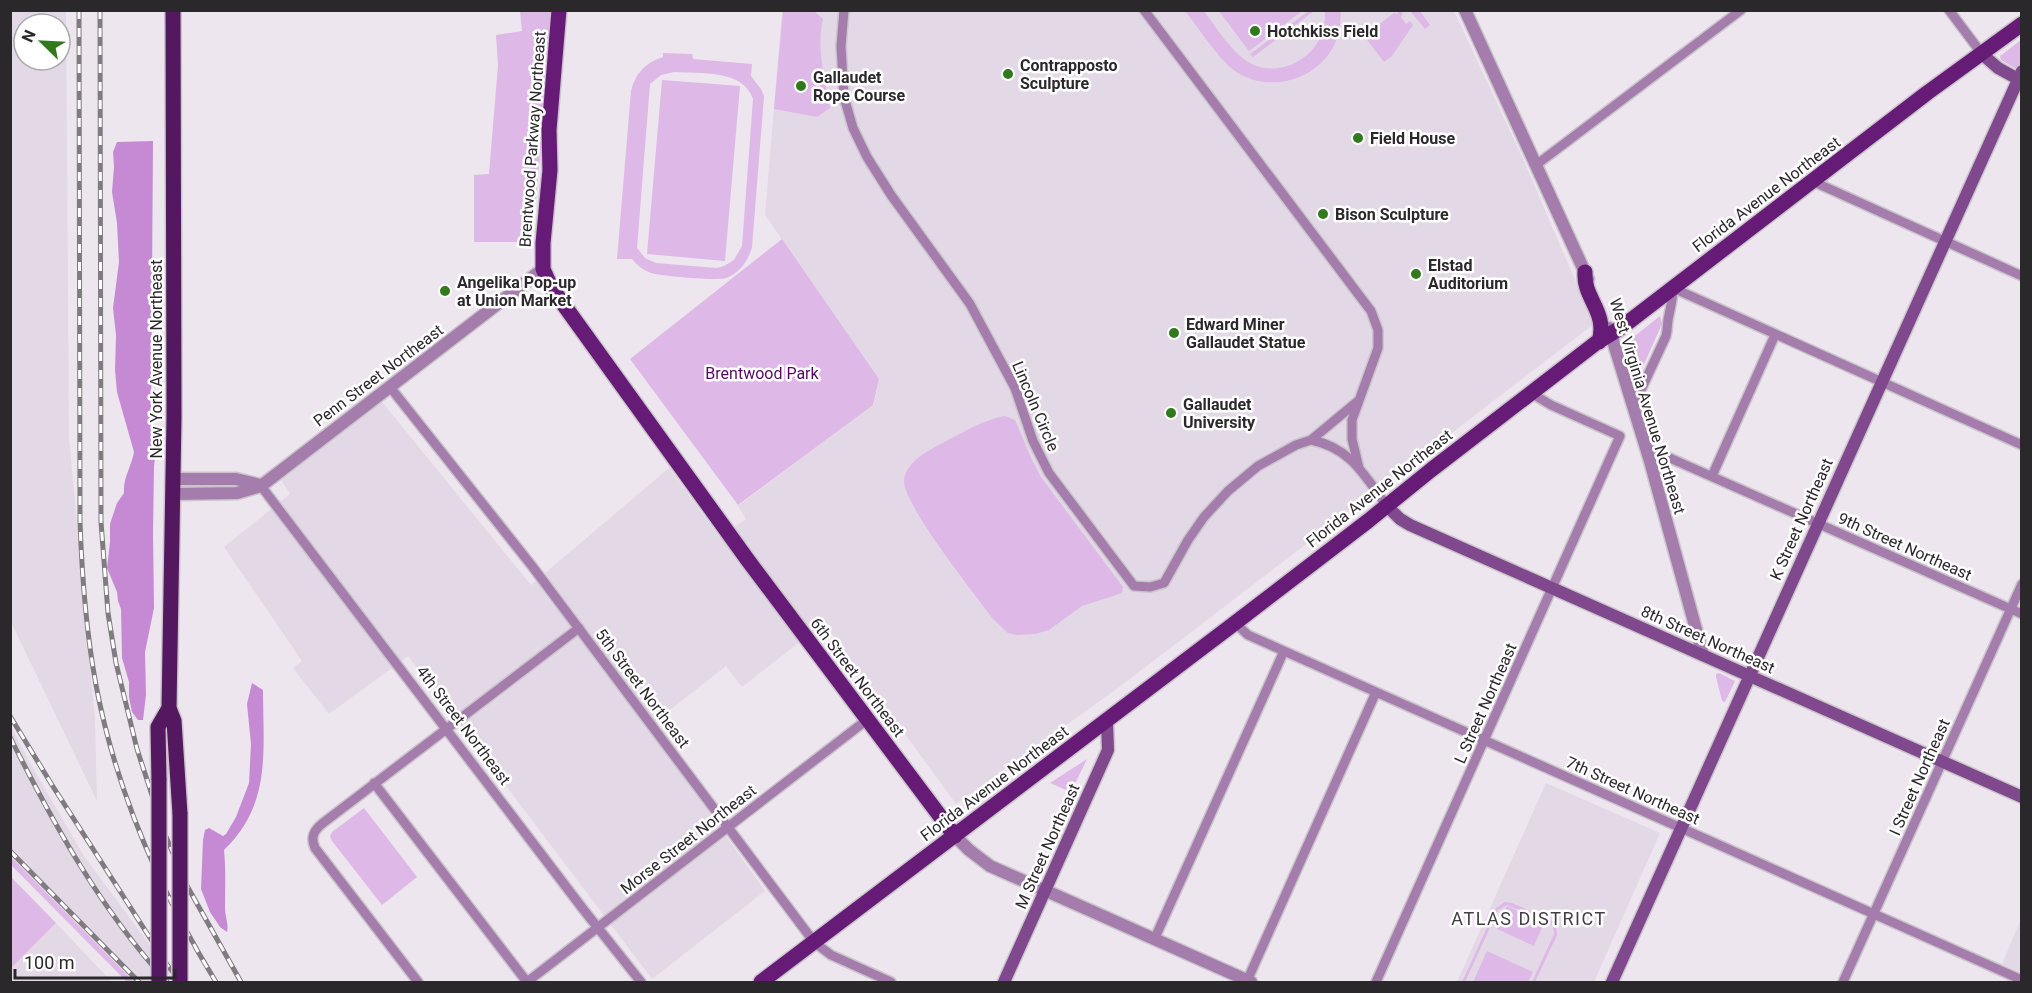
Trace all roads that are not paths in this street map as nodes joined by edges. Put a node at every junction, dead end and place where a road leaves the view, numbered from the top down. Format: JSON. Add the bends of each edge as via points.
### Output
{"nodes":[{"id":1,"x":173,"y":10,"type":"edge"},
{"id":2,"x":559,"y":10,"type":"edge"},
{"id":3,"x":844,"y":10,"type":"edge"},
{"id":4,"x":1144,"y":10,"type":"edge"},
{"id":5,"x":1466,"y":10,"type":"edge"},
{"id":6,"x":1741,"y":10,"type":"edge"},
{"id":7,"x":1948,"y":10,"type":"edge"},
{"id":8,"x":2022,"y":24,"type":"edge"},
{"id":9,"x":1982,"y":54,"type":"junction"},
{"id":10,"x":2020,"y":77,"type":"edge"},
{"id":11,"x":1536,"y":165,"type":"junction"},
{"id":12,"x":1812,"y":181,"type":"junction"},
{"id":13,"x":1943,"y":241,"type":"junction"},
{"id":14,"x":543,"y":269,"type":"junction"},
{"id":15,"x":1585,"y":272,"type":"joint"},
{"id":16,"x":2022,"y":276,"type":"edge"},
{"id":17,"x":1673,"y":288,"type":"junction"},
{"id":18,"x":1775,"y":335,"type":"junction"},
{"id":19,"x":1605,"y":338,"type":"junction"},
{"id":20,"x":1881,"y":382,"type":"junction"},
{"id":21,"x":390,"y":387,"type":"junction"},
{"id":22,"x":1531,"y":393,"type":"junction"},
{"id":23,"x":1358,"y":401,"type":"junction"},
{"id":24,"x":1633,"y":407,"type":"junction"},
{"id":25,"x":1311,"y":440,"type":"junction"},
{"id":26,"x":2022,"y":445,"type":"edge"},
{"id":27,"x":1645,"y":447,"type":"junction"},
{"id":28,"x":1359,"y":468,"type":"junction"},
{"id":29,"x":1712,"y":476,"type":"junction"},
{"id":30,"x":173,"y":486,"type":"junction"},
{"id":31,"x":261,"y":486,"type":"junction"},
{"id":32,"x":1387,"y":506,"type":"junction"},
{"id":33,"x":1817,"y":523,"type":"junction"},
{"id":34,"x":2022,"y":584,"type":"edge"},
{"id":35,"x":1553,"y":588,"type":"junction"},
{"id":36,"x":2010,"y":609,"type":"junction"},
{"id":37,"x":2022,"y":614,"type":"edge"},
{"id":38,"x":1235,"y":623,"type":"junction"},
{"id":39,"x":579,"y":628,"type":"junction"},
{"id":40,"x":1284,"y":651,"type":"junction"},
{"id":41,"x":1703,"y":655,"type":"junction"},
{"id":42,"x":1750,"y":676,"type":"junction"},
{"id":43,"x":1376,"y":692,"type":"junction"},
{"id":44,"x":169,"y":708,"type":"junction"},
{"id":45,"x":868,"y":719,"type":"junction"},
{"id":46,"x":1107,"y":721,"type":"junction"},
{"id":47,"x":446,"y":729,"type":"junction"},
{"id":48,"x":1484,"y":741,"type":"junction"},
{"id":49,"x":1942,"y":762,"type":"junction"},
{"id":50,"x":374,"y":783,"type":"junction"},
{"id":51,"x":2022,"y":797,"type":"edge"},
{"id":52,"x":728,"y":827,"type":"junction"},
{"id":53,"x":1680,"y":828,"type":"junction"},
{"id":54,"x":955,"y":836,"type":"junction"},
{"id":55,"x":1045,"y":891,"type":"junction"},
{"id":56,"x":1874,"y":914,"type":"junction"},
{"id":57,"x":599,"y":927,"type":"junction"},
{"id":58,"x":1154,"y":939,"type":"junction"},
{"id":59,"x":814,"y":942,"type":"junction"},
{"id":60,"x":2022,"y":980,"type":"edge"},
{"id":61,"x":159,"y":982,"type":"edge"},
{"id":62,"x":180,"y":982,"type":"edge"},
{"id":63,"x":418,"y":982,"type":"edge"},
{"id":64,"x":527,"y":982,"type":"edge"},
{"id":65,"x":641,"y":982,"type":"edge"},
{"id":66,"x":761,"y":982,"type":"edge"},
{"id":67,"x":891,"y":982,"type":"edge"},
{"id":68,"x":1004,"y":982,"type":"edge"},
{"id":69,"x":1249,"y":982,"type":"edge"},
{"id":70,"x":1376,"y":982,"type":"edge"},
{"id":71,"x":1612,"y":982,"type":"edge"},
{"id":72,"x":1844,"y":982,"type":"edge"}],
"edges":[{"from":1,"to":30,"type":"highway","name":"New York Avenue Northeast"},
{"from":2,"to":14,"type":"main road","name":"Brentwood Parkway Northeast"},
{"from":3,"to":25,"type":"street","name":"Lincoln Circle","via":[[844,97],[867,157],[970,304],[1015,388],[1049,473],[1134,586],[1164,583],[1204,517],[1228,491],[1258,466]]},
{"from":4,"to":23,"type":"street","name":"Lincoln Circle","via":[[1371,310],[1378,330],[1378,348]]},
{"from":5,"to":11,"type":"street"},
{"from":6,"to":11,"type":"street"},
{"from":7,"to":9,"type":"street"},
{"from":8,"to":9,"type":"main road","name":"Florida Avenue Northeast"},
{"from":9,"to":10,"type":"main road","via":[[1998,68]]},
{"from":9,"to":12,"type":"main road","name":"Florida Avenue Northeast"},
{"from":10,"to":13,"type":"main road","name":"K Street Northeast"},
{"from":11,"to":15,"type":"street"},
{"from":12,"to":13,"type":"street"},
{"from":12,"to":17,"type":"main road","name":"Florida Avenue Northeast"},
{"from":13,"to":16,"type":"street"},
{"from":13,"to":20,"type":"main road","name":"K Street Northeast"},
{"from":14,"to":21,"type":"street","name":"Penn Street Northeast"},
{"from":14,"to":45,"type":"main road","name":"6th Street Northeast","via":[[551,287],[747,559]]},
{"from":15,"to":19,"type":"main road","via":[[1584,280]]},
{"from":17,"to":18,"type":"street"},
{"from":17,"to":19,"type":"main road","name":"Florida Avenue Northeast"},
{"from":17,"to":24,"type":"street","via":[[1666,336]]},
{"from":18,"to":20,"type":"street"},
{"from":18,"to":29,"type":"street"},
{"from":19,"to":22,"type":"main road","name":"Florida Avenue Northeast"},
{"from":19,"to":24,"type":"street","name":"West Virginia Avenue Northeast"},
{"from":20,"to":26,"type":"street"},
{"from":20,"to":33,"type":"main road","name":"K Street Northeast"},
{"from":21,"to":31,"type":"street","name":"Penn Street Northeast"},
{"from":21,"to":39,"type":"street","name":"5th Street Northeast"},
{"from":22,"to":32,"type":"main road","name":"Florida Avenue Northeast"},
{"from":22,"to":35,"type":"street","name":"L Street Northeast","via":[[1620,436]]},
{"from":23,"to":25,"type":"street","name":"Lincoln Circle"},
{"from":23,"to":28,"type":"street","name":"Lincoln Circle","via":[[1352,439]]},
{"from":24,"to":27,"type":"street","name":"West Virginia Avenue Northeast"},
{"from":25,"to":28,"type":"street","name":"Lincoln Circle","via":[[1342,451]]},
{"from":27,"to":29,"type":"street","name":"9th Street Northeast"},
{"from":27,"to":41,"type":"street","name":"West Virginia Avenue Northeast"},
{"from":28,"to":32,"type":"street","name":"Lincoln Circle"},
{"from":29,"to":33,"type":"street","name":"9th Street Northeast"},
{"from":30,"to":31,"type":"street","via":[[237,493]]},
{"from":30,"to":44,"type":"highway","name":"New York Avenue Northeast"},
{"from":31,"to":47,"type":"street","name":"4th Street Northeast"},
{"from":32,"to":35,"type":"main road","name":"8th Street Northeast","via":[[1410,525]]},
{"from":32,"to":38,"type":"main road","name":"Florida Avenue Northeast"},
{"from":33,"to":36,"type":"street","name":"9th Street Northeast"},
{"from":33,"to":42,"type":"main road","name":"K Street Northeast"},
{"from":34,"to":36,"type":"street","name":"I Street Northeast"},
{"from":35,"to":41,"type":"main road","name":"8th Street Northeast"},
{"from":35,"to":48,"type":"street","name":"L Street Northeast"},
{"from":36,"to":37,"type":"street","name":"9th Street Northeast"},
{"from":36,"to":49,"type":"street","name":"I Street Northeast"},
{"from":38,"to":40,"type":"street","name":"7th Street Northeast","via":[[1248,635]]},
{"from":38,"to":46,"type":"main road","name":"Florida Avenue Northeast"},
{"from":39,"to":47,"type":"street"},
{"from":39,"to":52,"type":"street","name":"5th Street Northeast"},
{"from":40,"to":43,"type":"street","name":"7th Street Northeast"},
{"from":40,"to":58,"type":"street"},
{"from":41,"to":42,"type":"main road","name":"8th Street Northeast"},
{"from":42,"to":49,"type":"main road","name":"8th Street Northeast"},
{"from":42,"to":53,"type":"main road","name":"K Street Northeast"},
{"from":43,"to":48,"type":"street","name":"7th Street Northeast"},
{"from":43,"to":69,"type":"street"},
{"from":44,"to":61,"type":"highway","name":"New York Avenue Northeast","bridge":true,"via":[[158,727]]},
{"from":44,"to":62,"type":"highway","name":"New York Avenue Northeast","bridge":true,"via":[[174,721],[180,814]]},
{"from":45,"to":52,"type":"street","name":"Morse Street Northeast"},
{"from":45,"to":54,"type":"main road","name":"6th Street Northeast"},
{"from":46,"to":54,"type":"main road","name":"Florida Avenue Northeast"},
{"from":46,"to":55,"type":"main road","name":"M Street Northeast","via":[[1108,750]]},
{"from":47,"to":50,"type":"street"},
{"from":47,"to":57,"type":"street","name":"4th Street Northeast"},
{"from":48,"to":53,"type":"street","name":"7th Street Northeast"},
{"from":48,"to":70,"type":"street","name":"L Street Northeast"},
{"from":49,"to":51,"type":"main road","name":"8th Street Northeast"},
{"from":49,"to":56,"type":"street","name":"I Street Northeast"},
{"from":50,"to":63,"type":"street","via":[[316,829],[315,848]]},
{"from":50,"to":64,"type":"street"},
{"from":52,"to":57,"type":"street","name":"Morse Street Northeast"},
{"from":52,"to":59,"type":"street","name":"5th Street Northeast"},
{"from":53,"to":56,"type":"street","name":"7th Street Northeast"},
{"from":53,"to":71,"type":"main road","name":"K Street Northeast"},
{"from":54,"to":55,"type":"street","name":"6th Street Northeast","via":[[990,866]]},
{"from":54,"to":59,"type":"main road","name":"Florida Avenue Northeast"},
{"from":55,"to":58,"type":"street","name":"6th Street Northeast"},
{"from":55,"to":68,"type":"main road","name":"M Street Northeast"},
{"from":56,"to":60,"type":"street","name":"7th Street Northeast"},
{"from":56,"to":72,"type":"street","name":"I Street Northeast"},
{"from":57,"to":64,"type":"street","name":"Morse Street Northeast"},
{"from":57,"to":65,"type":"street","name":"4th Street Northeast"},
{"from":58,"to":69,"type":"street","name":"6th Street Northeast"},
{"from":59,"to":66,"type":"main road","name":"Florida Avenue Northeast"},
{"from":59,"to":67,"type":"street","name":"5th Street Northeast","via":[[831,955]]}]}
